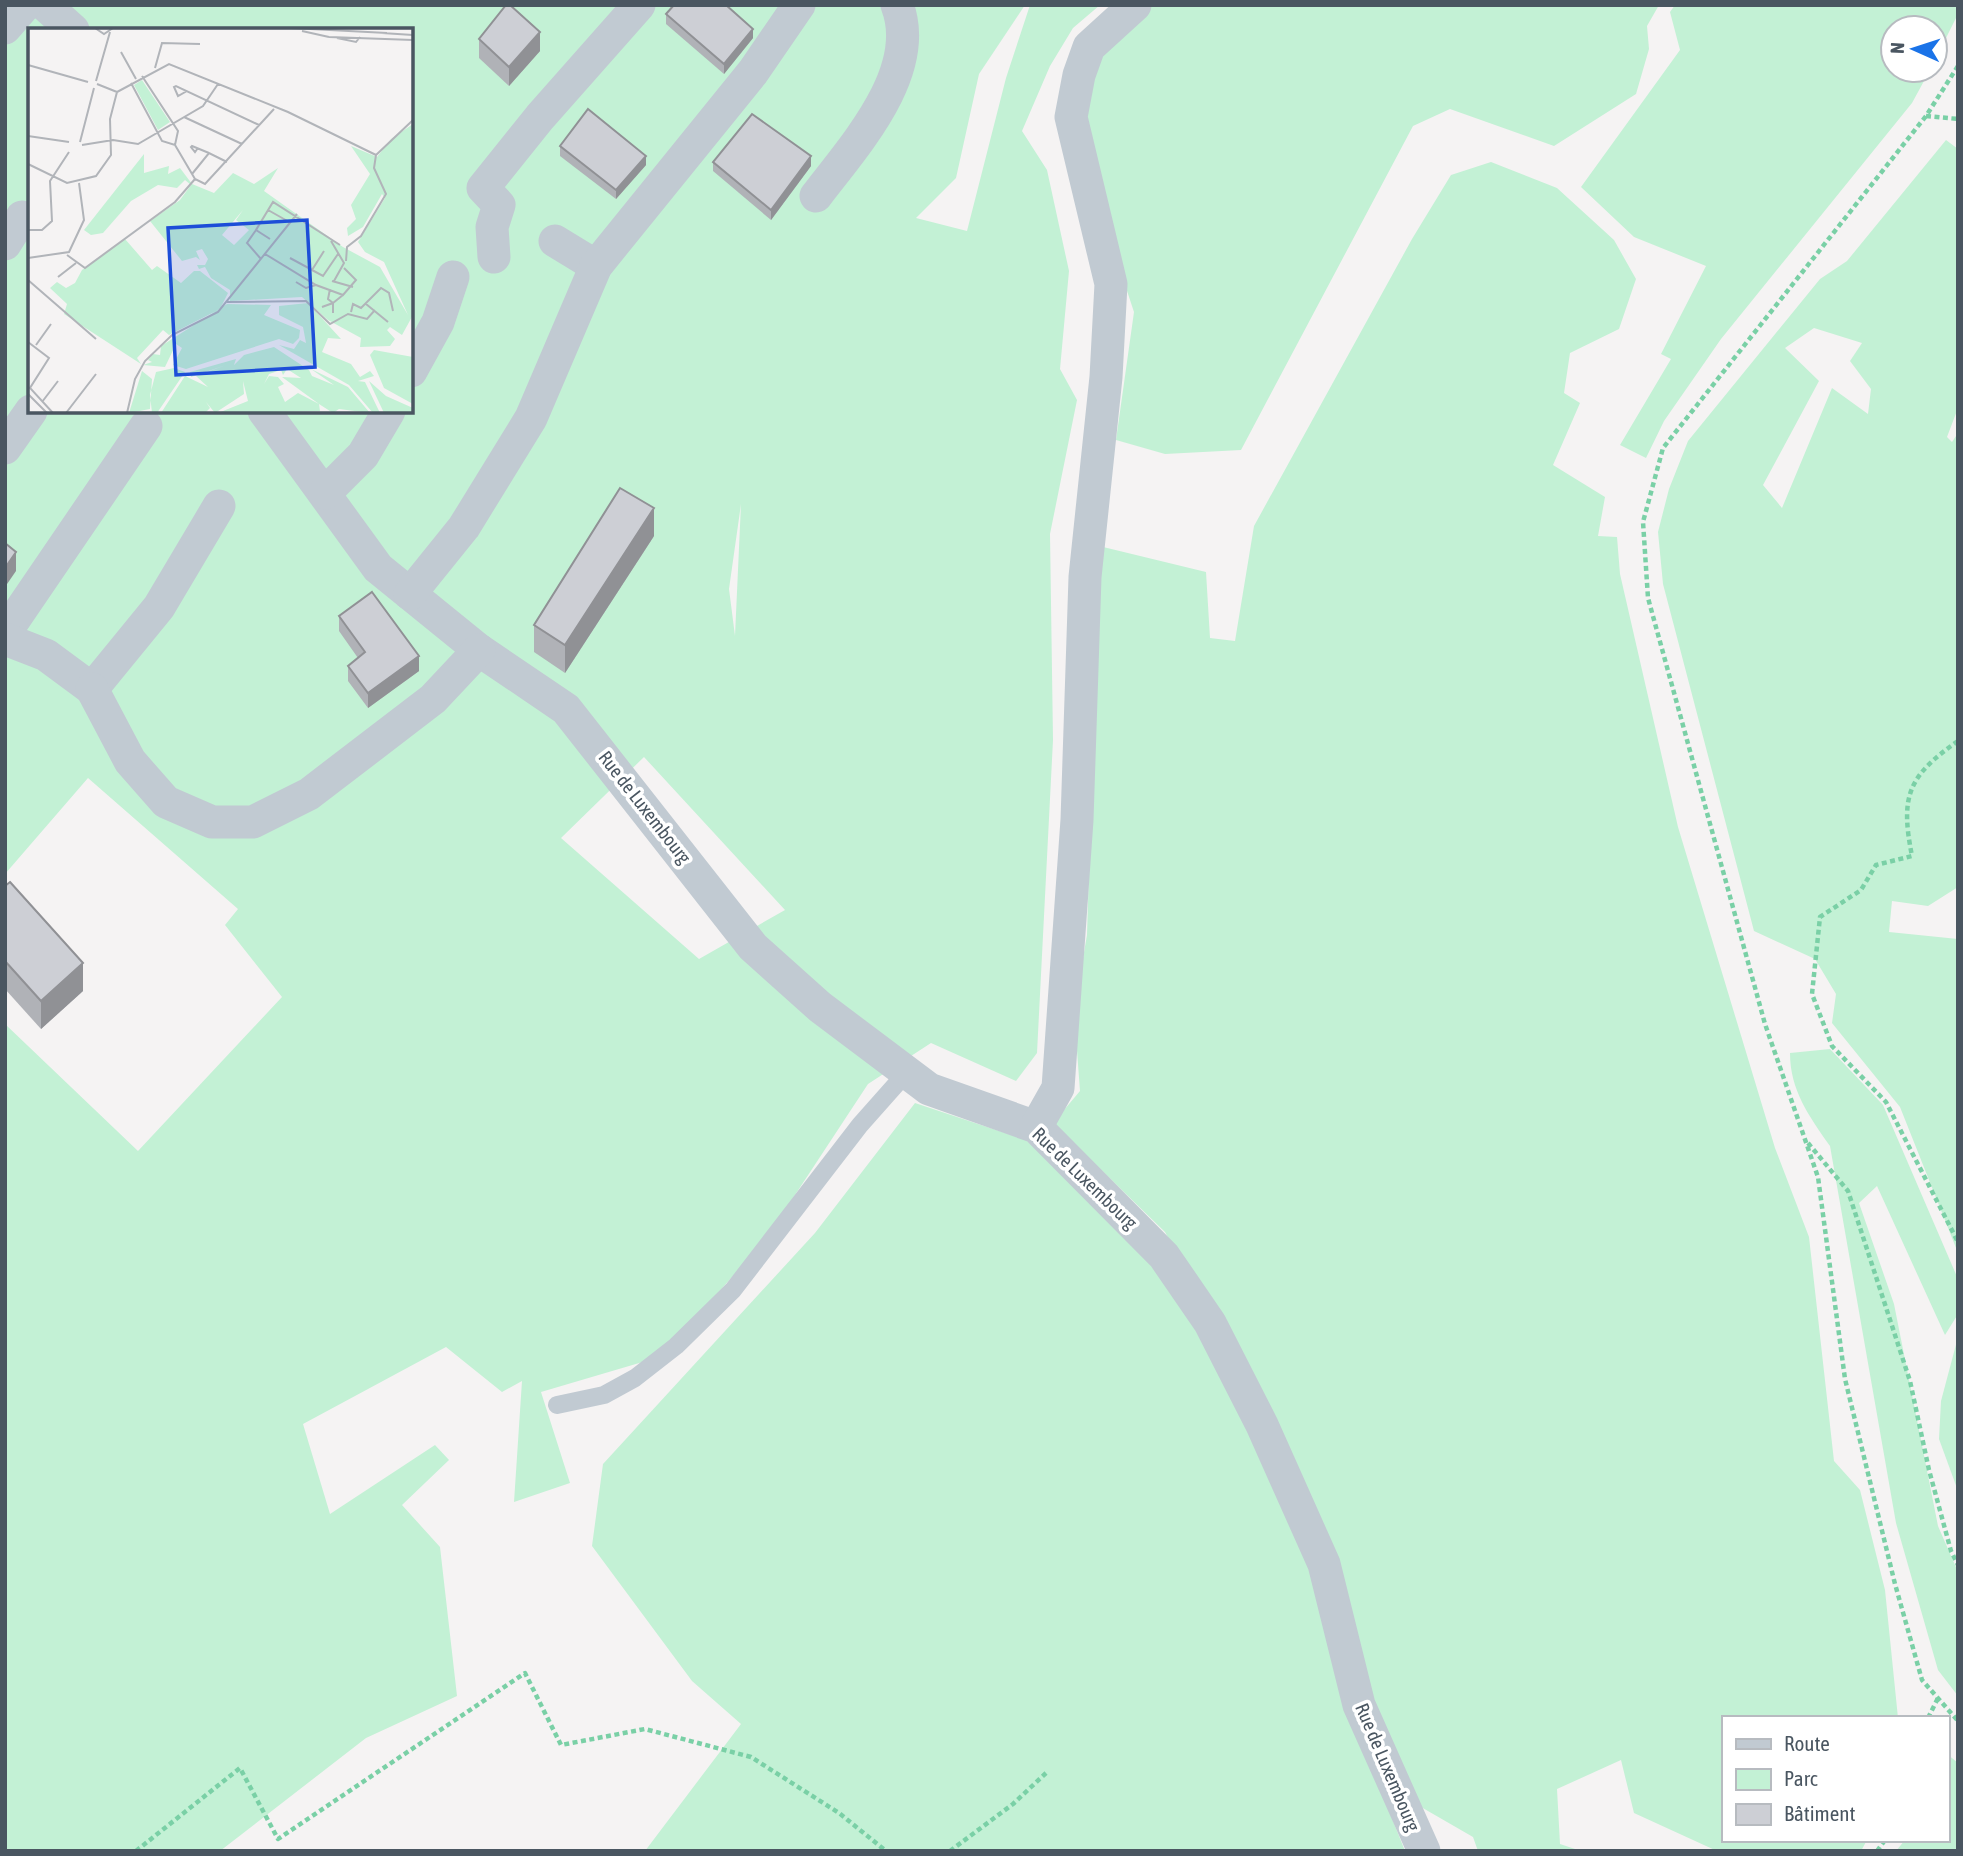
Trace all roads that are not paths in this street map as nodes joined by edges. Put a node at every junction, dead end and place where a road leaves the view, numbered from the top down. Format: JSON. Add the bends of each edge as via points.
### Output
{"nodes":[{"id":1,"x":25,"y":5,"type":"edge"},
{"id":2,"x":44,"y":5,"type":"edge"},
{"id":3,"x":639,"y":5,"type":"edge"},
{"id":4,"x":799,"y":5,"type":"edge"},
{"id":5,"x":897,"y":5,"type":"edge"},
{"id":6,"x":1135,"y":5,"type":"edge"},
{"id":7,"x":5,"y":28,"type":"edge"},
{"id":8,"x":71,"y":28,"type":"edge"},
{"id":9,"x":816,"y":196,"type":"dead end"},
{"id":10,"x":555,"y":242,"type":"dead end"},
{"id":11,"x":494,"y":257,"type":"dead end"},
{"id":12,"x":597,"y":266,"type":"junction"},
{"id":13,"x":453,"y":277,"type":"dead end"},
{"id":14,"x":413,"y":367,"type":"edge"},
{"id":15,"x":30,"y":413,"type":"edge"},
{"id":16,"x":388,"y":413,"type":"edge"},
{"id":17,"x":281,"y":418,"type":"edge"},
{"id":18,"x":146,"y":426,"type":"dead end"},
{"id":19,"x":5,"y":448,"type":"edge"},
{"id":20,"x":325,"y":493,"type":"junction"},
{"id":21,"x":219,"y":506,"type":"dead end"},
{"id":22,"x":410,"y":594,"type":"junction"},
{"id":23,"x":5,"y":636,"type":"edge"},
{"id":24,"x":479,"y":650,"type":"junction"},
{"id":25,"x":92,"y":689,"type":"junction"},
{"id":26,"x":907,"y":1072,"type":"junction"},
{"id":27,"x":1036,"y":1127,"type":"junction"},
{"id":28,"x":557,"y":1405,"type":"dead end"},
{"id":29,"x":1424,"y":1851,"type":"edge"}],
"edges":[{"from":1,"to":7,"type":"street"},
{"from":2,"to":8,"type":"street"},
{"from":3,"to":11,"type":"street","via":[[484,188],[499,205],[492,227]]},
{"from":4,"to":12,"type":"street","via":[[753,72]]},
{"from":5,"to":9,"type":"street","via":[[902,19],[899,68],[872,122]]},
{"from":6,"to":27,"type":"street","via":[[1089,47],[1071,117],[1111,284],[1085,577],[1077,820],[1058,1088]]},
{"from":10,"to":12,"type":"street"},
{"from":12,"to":22,"type":"street","via":[[531,418],[464,527]]},
{"from":13,"to":14,"type":"street","via":[[438,323]]},
{"from":15,"to":19,"type":"street"},
{"from":16,"to":20,"type":"street","via":[[363,454]]},
{"from":17,"to":20,"type":"street","name":"Rue de Luxembourg"},
{"from":18,"to":23,"type":"street"},
{"from":20,"to":22,"type":"street","name":"Rue de Luxembourg","via":[[379,568]]},
{"from":21,"to":25,"type":"street","via":[[159,607]]},
{"from":22,"to":24,"type":"street","name":"Rue de Luxembourg"},
{"from":23,"to":25,"type":"street","via":[[46,655]]},
{"from":24,"to":25,"type":"street","via":[[433,699],[309,794],[253,822],[212,822],[166,803],[130,761]]},
{"from":24,"to":26,"type":"street","name":"Rue de Luxembourg","via":[[566,709],[753,947],[820,1007]]},
{"from":26,"to":27,"type":"street","name":"Rue de Luxembourg","via":[[929,1089]]},
{"from":26,"to":28,"type":"lane","via":[[860,1125],[733,1290],[676,1346],[604,1395]]},
{"from":27,"to":29,"type":"street","name":"Rue de Luxembourg","via":[[1164,1256],[1210,1323],[1324,1564],[1359,1705]]}]}
